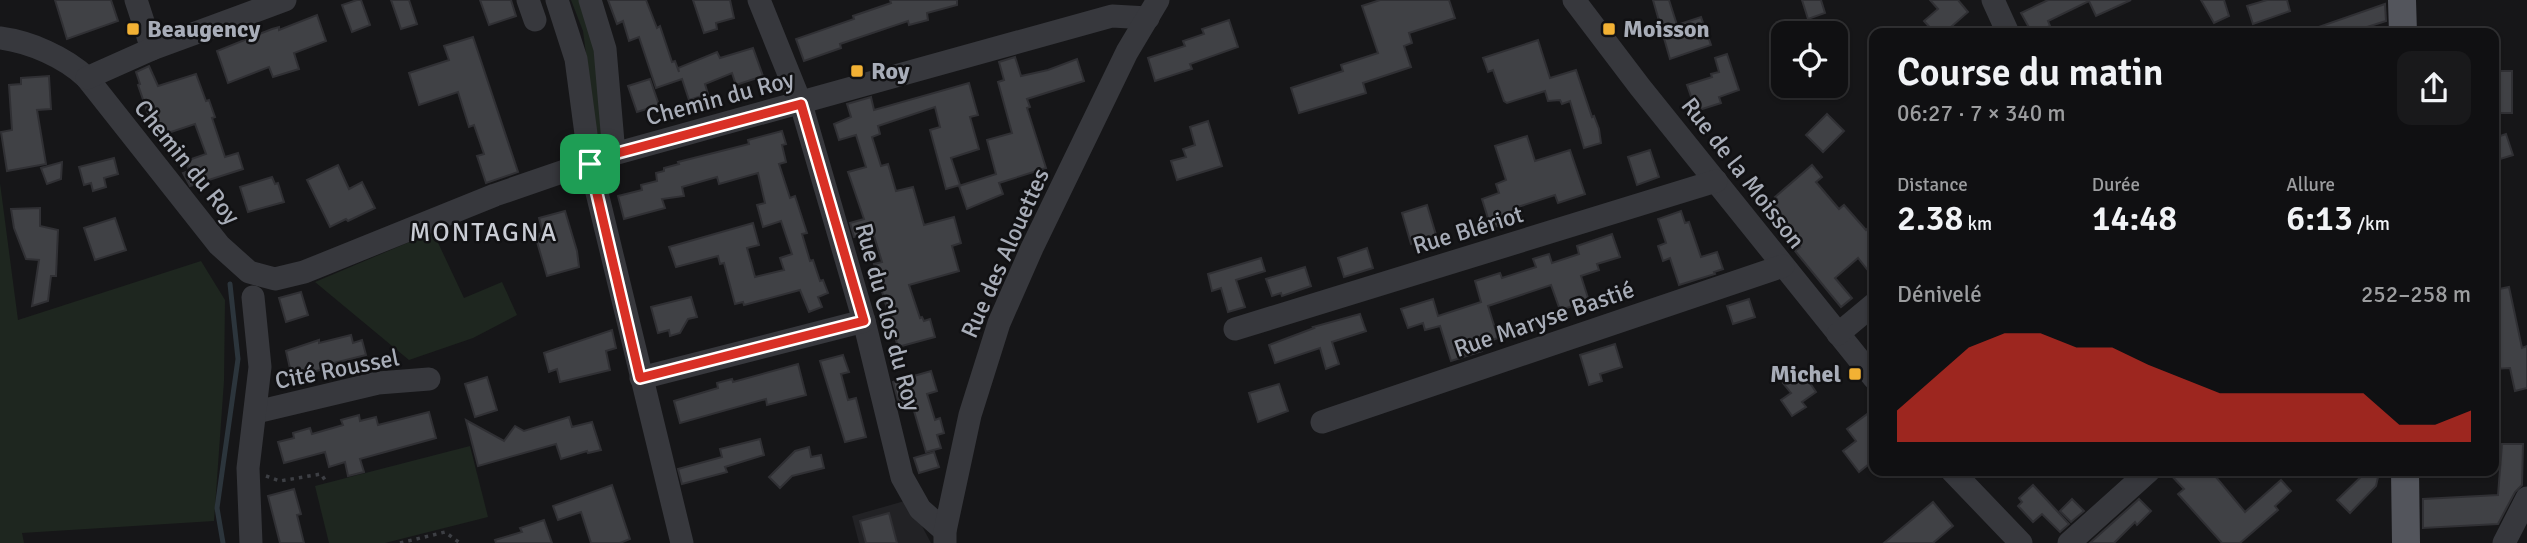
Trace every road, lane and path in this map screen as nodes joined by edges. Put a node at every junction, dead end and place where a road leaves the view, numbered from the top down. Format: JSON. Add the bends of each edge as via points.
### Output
{"nodes":[{"id":1,"x":136,"y":0,"type":"edge"},
{"id":2,"x":285,"y":0,"type":"edge"},
{"id":3,"x":557,"y":0,"type":"edge"},
{"id":4,"x":590,"y":0,"type":"edge"},
{"id":5,"x":760,"y":0,"type":"edge"},
{"id":6,"x":1574,"y":0,"type":"edge"},
{"id":7,"x":1993,"y":0,"type":"edge"},
{"id":8,"x":2403,"y":0,"type":"edge"},
{"id":9,"x":1153,"y":9,"type":"edge"},
{"id":10,"x":2006,"y":28,"type":"edge"},
{"id":11,"x":2403,"y":28,"type":"edge"},
{"id":12,"x":2,"y":32,"type":"edge"},
{"id":13,"x":152,"y":49,"type":"junction"},
{"id":14,"x":87,"y":78,"type":"junction"},
{"id":15,"x":801,"y":104,"type":"junction"},
{"id":16,"x":614,"y":154,"type":"junction"},
{"id":17,"x":590,"y":164,"type":"junction"},
{"id":18,"x":1716,"y":181,"type":"junction"},
{"id":19,"x":1783,"y":266,"type":"junction"},
{"id":20,"x":253,"y":298,"type":"dead end"},
{"id":21,"x":1869,"y":308,"type":"edge"},
{"id":22,"x":864,"y":321,"type":"junction"},
{"id":23,"x":1236,"y":329,"type":"dead end"},
{"id":24,"x":1838,"y":334,"type":"junction"},
{"id":25,"x":1869,"y":372,"type":"edge"},
{"id":26,"x":640,"y":378,"type":"junction"},
{"id":27,"x":429,"y":379,"type":"dead end"},
{"id":28,"x":256,"y":412,"type":"junction"},
{"id":29,"x":1322,"y":422,"type":"dead end"},
{"id":30,"x":248,"y":468,"type":"junction"},
{"id":31,"x":1957,"y":476,"type":"edge"},
{"id":32,"x":2143,"y":476,"type":"edge"},
{"id":33,"x":2405,"y":476,"type":"edge"},
{"id":34,"x":327,"y":483,"type":"dead end"},
{"id":35,"x":2527,"y":498,"type":"edge"},
{"id":36,"x":945,"y":537,"type":"edge"},
{"id":37,"x":250,"y":543,"type":"edge"},
{"id":38,"x":400,"y":543,"type":"edge"},
{"id":39,"x":460,"y":543,"type":"edge"},
{"id":40,"x":682,"y":543,"type":"edge"},
{"id":41,"x":2021,"y":543,"type":"edge"},
{"id":42,"x":2069,"y":543,"type":"edge"},
{"id":43,"x":2406,"y":543,"type":"edge"},
{"id":44,"x":2504,"y":543,"type":"edge"}],
"edges":[{"from":1,"to":13,"type":"street"},
{"from":2,"to":13,"type":"street"},
{"from":3,"to":17,"type":"street","via":[[576,59]]},
{"from":4,"to":16,"type":"street","via":[[605,49]]},
{"from":5,"to":15,"type":"street","name":"Rue du Clos du Roy"},
{"from":6,"to":18,"type":"street","name":"Rue de la Moisson"},
{"from":7,"to":10,"type":"street"},
{"from":8,"to":11,"type":"main road"},
{"from":9,"to":15,"type":"street","name":"Chemin du Roy","via":[[1112,16]]},
{"from":9,"to":36,"type":"street","name":"Rue des Alouettes","via":[[1121,64],[999,323],[970,415]]},
{"from":12,"to":14,"type":"street","name":"Chemin du Roy","via":[[72,64]]},
{"from":13,"to":14,"type":"street"},
{"from":14,"to":17,"type":"street","name":"Chemin du Roy","via":[[219,245],[248,272],[262,277],[275,279],[304,272],[495,195]]},
{"from":15,"to":16,"type":"street","name":"Chemin du Roy"},
{"from":15,"to":22,"type":"street","name":"Rue du Clos du Roy"},
{"from":16,"to":17,"type":"street","name":"Chemin du Roy"},
{"from":17,"to":26,"type":"street"},
{"from":18,"to":19,"type":"street","name":"Rue de la Moisson"},
{"from":18,"to":23,"type":"street","name":"Rue Blériot"},
{"from":19,"to":24,"type":"street","name":"Rue de la Moisson"},
{"from":19,"to":29,"type":"street","name":"Rue Maryse Bastié"},
{"from":20,"to":28,"type":"street","name":"Cité Roussel","via":[[260,367]]},
{"from":21,"to":24,"type":"street"},
{"from":22,"to":26,"type":"street"},
{"from":22,"to":36,"type":"street","name":"Rue du Clos du Roy","via":[[902,477],[920,509]]},
{"from":24,"to":25,"type":"street","name":"Rue de la Moisson"},
{"from":26,"to":40,"type":"street"},
{"from":27,"to":28,"type":"street","name":"Cité Roussel","via":[[378,383]]},
{"from":28,"to":30,"type":"street","name":"Cité Roussel"},
{"from":30,"to":34,"type":"path","via":[[280,481],[321,474]]},
{"from":30,"to":37,"type":"street","name":"Cité Roussel"},
{"from":31,"to":41,"type":"street"},
{"from":32,"to":42,"type":"street"},
{"from":33,"to":43,"type":"main road"},
{"from":35,"to":44,"type":"street"},
{"from":38,"to":39,"type":"path","via":[[445,532]]}]}
